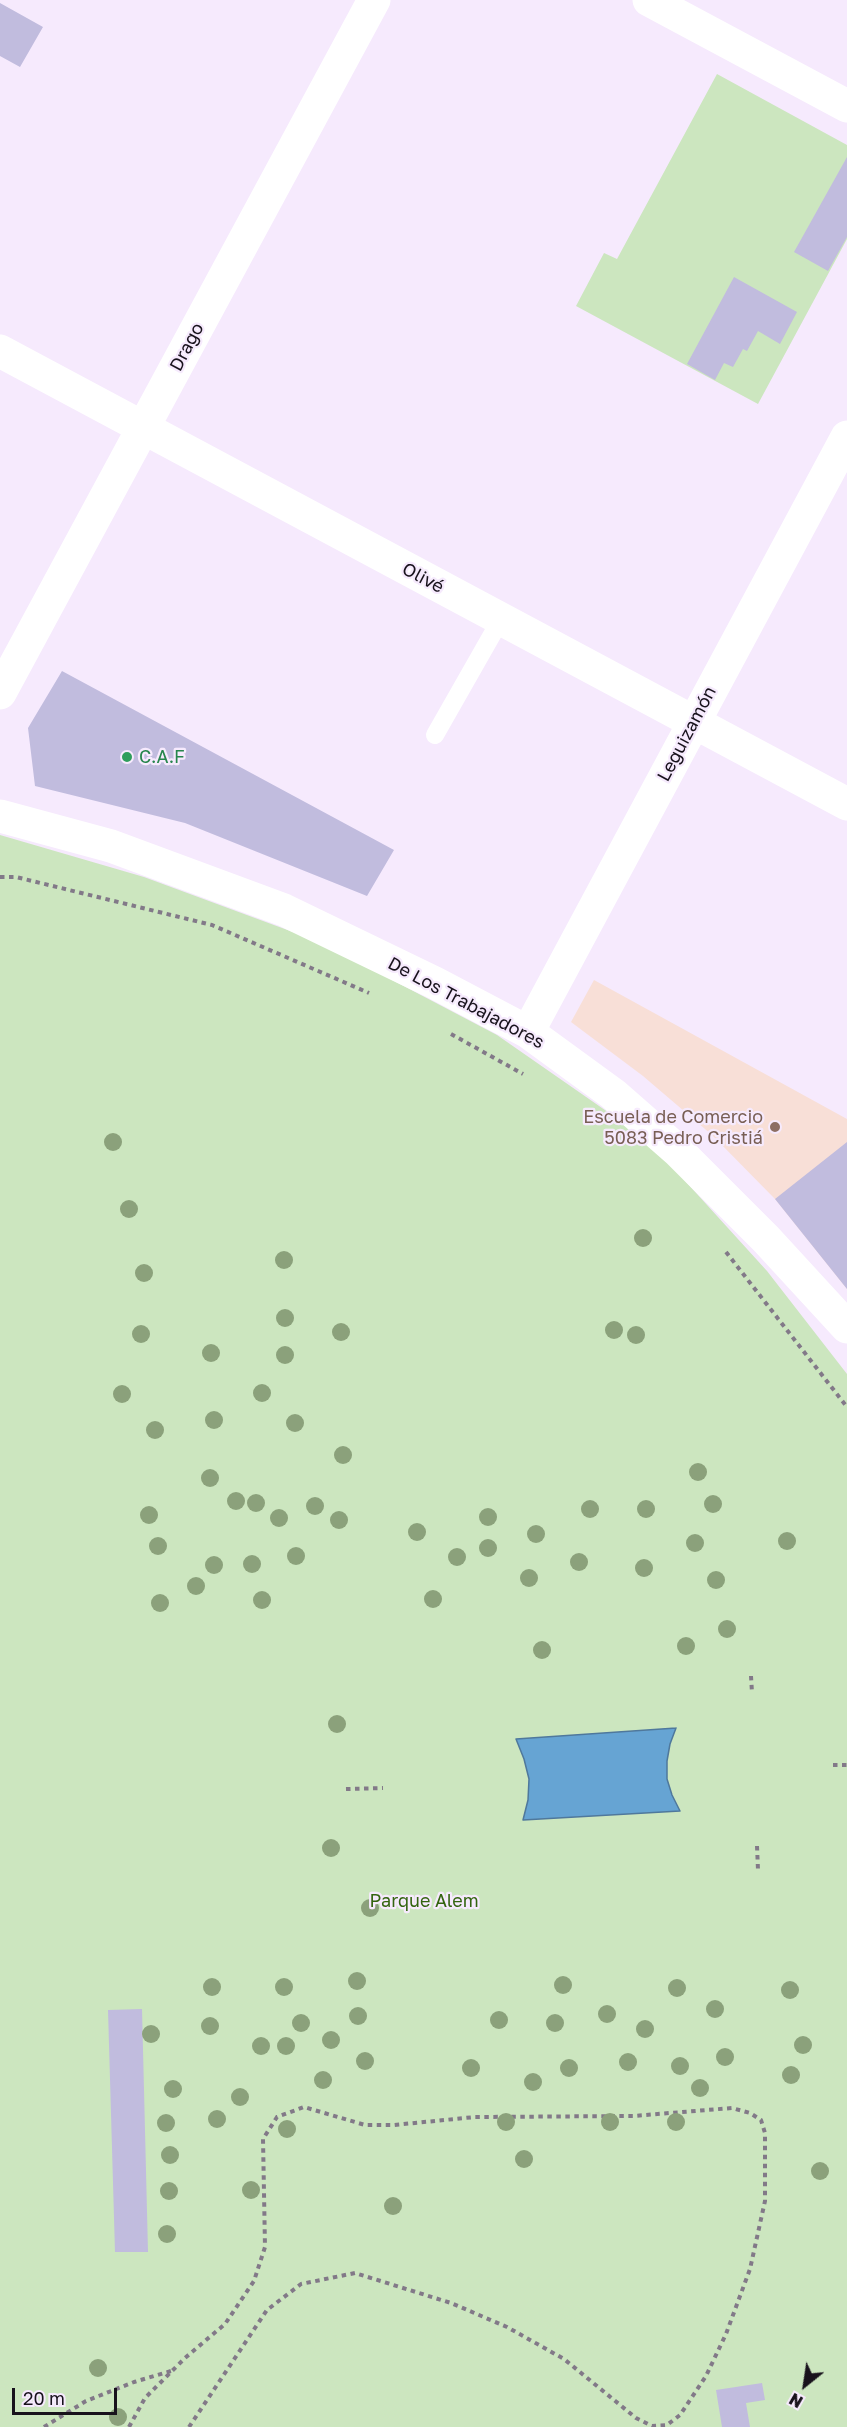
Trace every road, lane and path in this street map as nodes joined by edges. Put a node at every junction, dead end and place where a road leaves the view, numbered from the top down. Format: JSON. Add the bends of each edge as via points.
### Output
{"nodes":[{"id":1,"x":374,"y":0,"type":"edge"},
{"id":2,"x":649,"y":0,"type":"edge"},
{"id":3,"x":847,"y":106,"type":"edge"},
{"id":4,"x":0,"y":351,"type":"edge"},
{"id":5,"x":143,"y":428,"type":"junction"},
{"id":6,"x":847,"y":436,"type":"edge"},
{"id":7,"x":501,"y":619,"type":"junction"},
{"id":8,"x":0,"y":693,"type":"edge"},
{"id":9,"x":694,"y":722,"type":"junction"},
{"id":10,"x":435,"y":735,"type":"dead end"},
{"id":11,"x":847,"y":804,"type":"edge"},
{"id":12,"x":0,"y":816,"type":"edge"},
{"id":13,"x":0,"y":877,"type":"edge"},
{"id":14,"x":374,"y":995,"type":"dead end"},
{"id":15,"x":446,"y":1031,"type":"dead end"},
{"id":16,"x":528,"y":1032,"type":"junction"},
{"id":17,"x":525,"y":1075,"type":"dead end"},
{"id":18,"x":725,"y":1250,"type":"dead end"},
{"id":19,"x":847,"y":1327,"type":"edge"},
{"id":20,"x":847,"y":1407,"type":"edge"},
{"id":21,"x":751,"y":1676,"type":"dead end"},
{"id":22,"x":752,"y":1693,"type":"dead end"},
{"id":23,"x":833,"y":1765,"type":"dead end"},
{"id":24,"x":847,"y":1765,"type":"edge"},
{"id":25,"x":383,"y":1788,"type":"dead end"},
{"id":26,"x":346,"y":1789,"type":"dead end"},
{"id":27,"x":757,"y":1846,"type":"dead end"},
{"id":28,"x":758,"y":1870,"type":"dead end"},
{"id":29,"x":172,"y":2371,"type":"junction"},
{"id":30,"x":44,"y":2427,"type":"edge"},
{"id":31,"x":129,"y":2427,"type":"edge"},
{"id":32,"x":189,"y":2427,"type":"edge"}],
"edges":[{"from":1,"to":5,"type":"street","name":"Drago"},
{"from":2,"to":3,"type":"street"},
{"from":4,"to":5,"type":"street","name":"Olivé"},
{"from":5,"to":7,"type":"street","name":"Olivé"},
{"from":5,"to":8,"type":"street","name":"Drago"},
{"from":6,"to":9,"type":"street","name":"Leguizamón"},
{"from":7,"to":9,"type":"street","name":"Olivé"},
{"from":7,"to":10,"type":"lane"},
{"from":9,"to":11,"type":"street","name":"Olivé"},
{"from":9,"to":16,"type":"street","name":"Leguizamón"},
{"from":12,"to":16,"type":"street","name":"De Los Trabajadores","via":[[111,846],[284,910]]},
{"from":13,"to":14,"type":"path","via":[[16,877],[212,925]]},
{"from":15,"to":17,"type":"path"},
{"from":16,"to":19,"type":"street","name":"De Los Trabajadores","via":[[613,1094],[678,1151]]},
{"from":18,"to":20,"type":"path"},
{"from":21,"to":22,"type":"path"},
{"from":23,"to":24,"type":"path"},
{"from":25,"to":26,"type":"path"},
{"from":27,"to":28,"type":"path"},
{"from":29,"to":30,"type":"path","via":[[86,2401]]},
{"from":29,"to":31,"type":"path","via":[[145,2398]]},
{"from":29,"to":32,"type":"path","via":[[225,2324],[254,2281],[265,2247],[263,2139],[278,2116],[304,2108],[365,2125],[394,2125],[475,2117],[633,2116],[732,2108],[761,2120],[765,2133],[765,2201],[750,2269],[706,2376],[680,2415],[666,2425],[652,2426],[636,2418],[564,2359],[507,2327],[451,2303],[355,2272],[301,2284],[267,2310]]}]}
